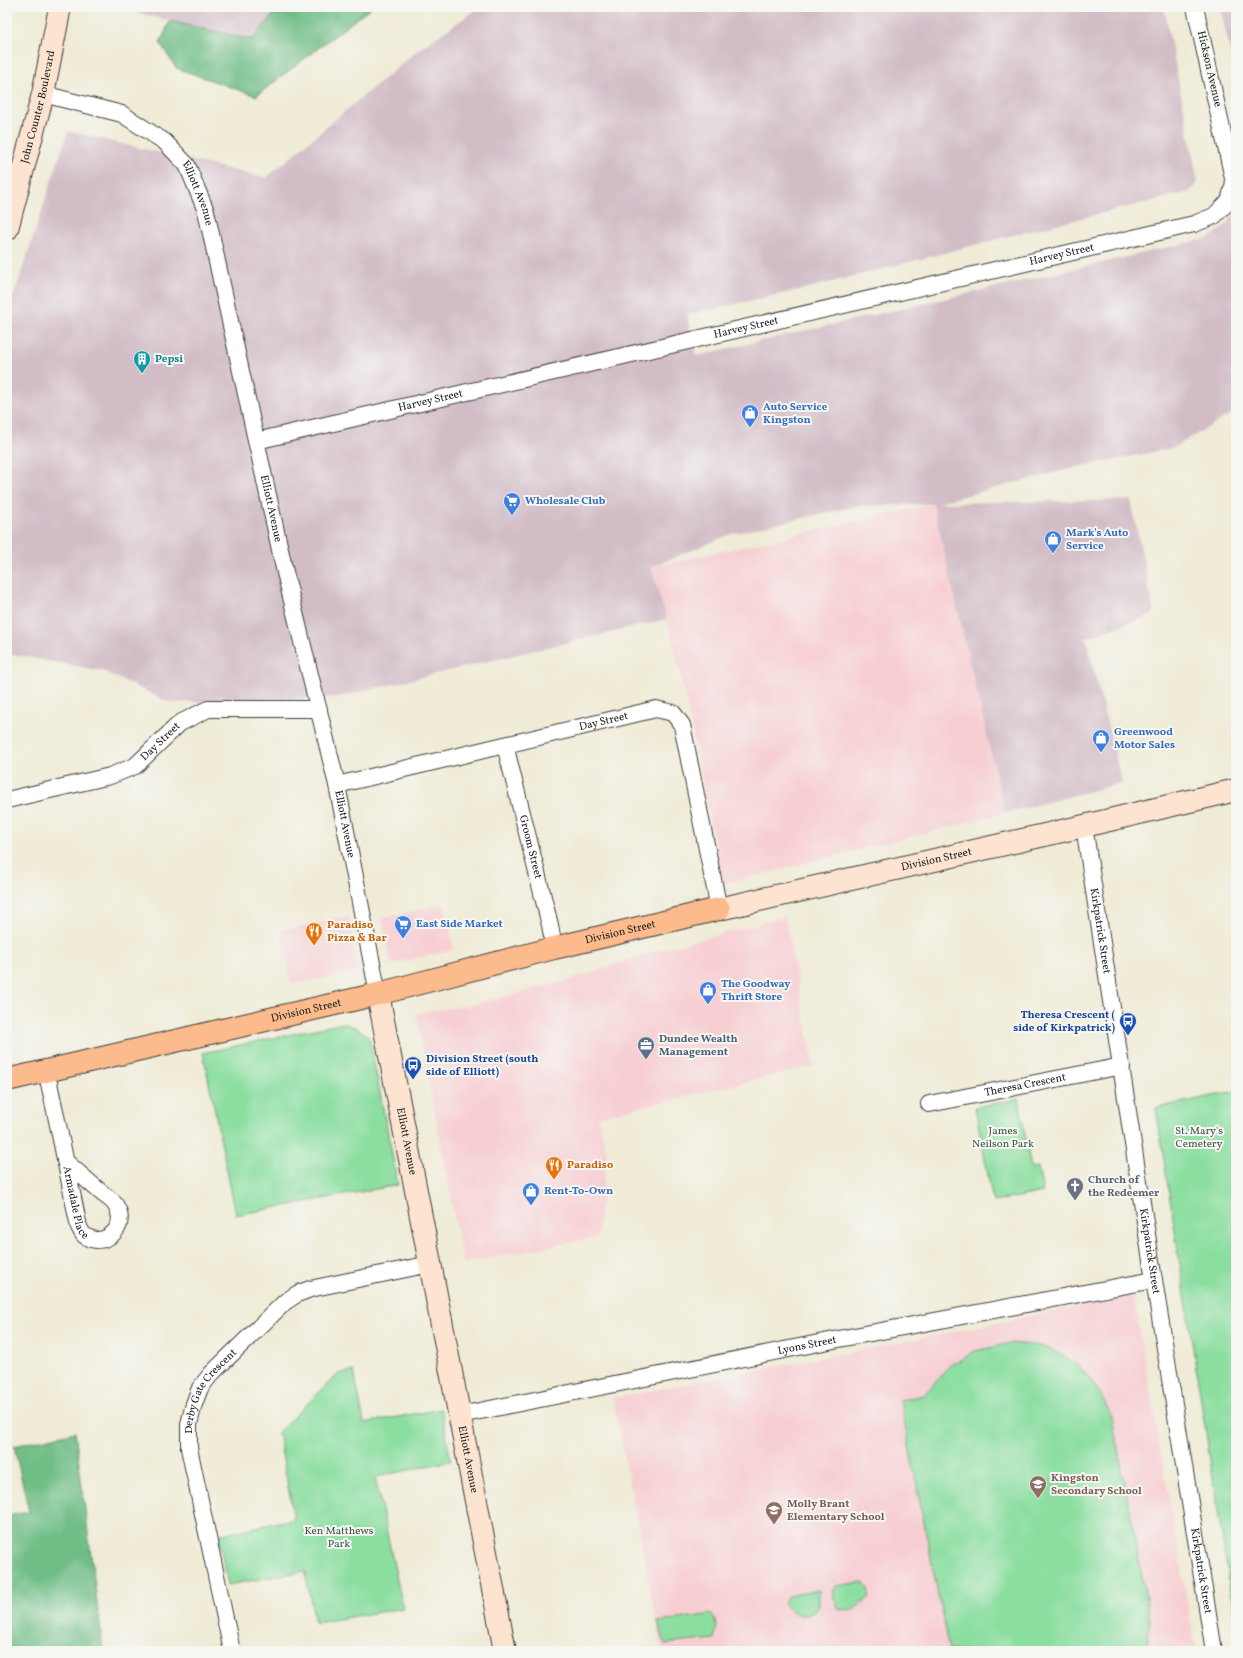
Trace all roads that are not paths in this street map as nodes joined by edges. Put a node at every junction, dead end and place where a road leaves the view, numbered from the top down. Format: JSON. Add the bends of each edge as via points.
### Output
{"nodes":[{"id":1,"x":60,"y":7,"type":"edge"},
{"id":2,"x":1195,"y":7,"type":"edge"},
{"id":3,"x":43,"y":94,"type":"junction"},
{"id":4,"x":1229,"y":201,"type":"joint"},
{"id":5,"x":7,"y":229,"type":"edge"},
{"id":6,"x":256,"y":441,"type":"junction"},
{"id":7,"x":319,"y":709,"type":"junction"},
{"id":8,"x":505,"y":745,"type":"junction"},
{"id":9,"x":337,"y":785,"type":"junction"},
{"id":10,"x":1236,"y":790,"type":"edge"},
{"id":11,"x":7,"y":800,"type":"edge"},
{"id":12,"x":1084,"y":826,"type":"junction"},
{"id":13,"x":719,"y":909,"type":"junction"},
{"id":14,"x":554,"y":948,"type":"junction"},
{"id":15,"x":378,"y":994,"type":"junction"},
{"id":16,"x":1122,"y":1066,"type":"junction"},
{"id":17,"x":46,"y":1070,"type":"junction"},
{"id":18,"x":7,"y":1080,"type":"edge"},
{"id":19,"x":929,"y":1104,"type":"dead end"},
{"id":20,"x":65,"y":1161,"type":"junction"},
{"id":21,"x":430,"y":1264,"type":"junction"},
{"id":22,"x":1154,"y":1280,"type":"junction"},
{"id":23,"x":460,"y":1415,"type":"junction"},
{"id":24,"x":232,"y":1651,"type":"edge"},
{"id":25,"x":505,"y":1651,"type":"edge"},
{"id":26,"x":1214,"y":1651,"type":"edge"}],
"edges":[{"from":1,"to":3,"type":"main road","name":"John Counter Boulevard"},
{"from":2,"to":4,"type":"street","name":"Hickson Avenue","via":[[1233,176],[1234,183]]},
{"from":3,"to":5,"type":"main road","name":"John Counter Boulevard"},
{"from":3,"to":6,"type":"street","name":"Elliott Avenue","via":[[122,114],[165,142],[187,165],[206,211]]},
{"from":4,"to":6,"type":"street","name":"Harvey Street","via":[[1214,216],[1194,224]]},
{"from":6,"to":7,"type":"street","name":"Elliott Avenue"},
{"from":7,"to":9,"type":"street","name":"Elliott Avenue"},
{"from":7,"to":11,"type":"street","name":"Day Street","via":[[208,709],[180,723],[135,766],[110,776]]},
{"from":8,"to":9,"type":"street","name":"Day Street"},
{"from":8,"to":13,"type":"street","name":"Day Street","via":[[656,709],[673,713],[682,725]]},
{"from":8,"to":14,"type":"street","name":"Groom Street"},
{"from":9,"to":15,"type":"street","name":"Elliott Avenue"},
{"from":10,"to":12,"type":"main road","name":"Division Street"},
{"from":12,"to":13,"type":"main road","name":"Division Street"},
{"from":12,"to":16,"type":"street","name":"Kirkpatrick Street"},
{"from":13,"to":14,"type":"main road","name":"Division Street"},
{"from":14,"to":15,"type":"main road","name":"Division Street"},
{"from":15,"to":17,"type":"main road","name":"Division Street"},
{"from":15,"to":21,"type":"main road","name":"Elliott Avenue"},
{"from":16,"to":19,"type":"street","name":"Theresa Crescent"},
{"from":16,"to":22,"type":"street","name":"Kirkpatrick Street"},
{"from":17,"to":18,"type":"main road","name":"Division Street"},
{"from":17,"to":20,"type":"street","name":"Armadale Place"},
{"from":20,"to":20,"type":"street","name":"Armadale Place","via":[[79,1227],[84,1235],[94,1239],[113,1235],[119,1227],[120,1217],[116,1206]]},
{"from":21,"to":23,"type":"main road","name":"Elliott Avenue"},
{"from":21,"to":24,"type":"street","name":"Derby Gate Crescent","via":[[310,1289],[297,1294],[217,1368],[200,1388],[189,1424],[189,1448]]},
{"from":22,"to":23,"type":"street","name":"Lyons Street","via":[[844,1338]]},
{"from":22,"to":26,"type":"street","name":"Kirkpatrick Street"},
{"from":23,"to":25,"type":"main road","name":"Elliott Avenue"}]}
